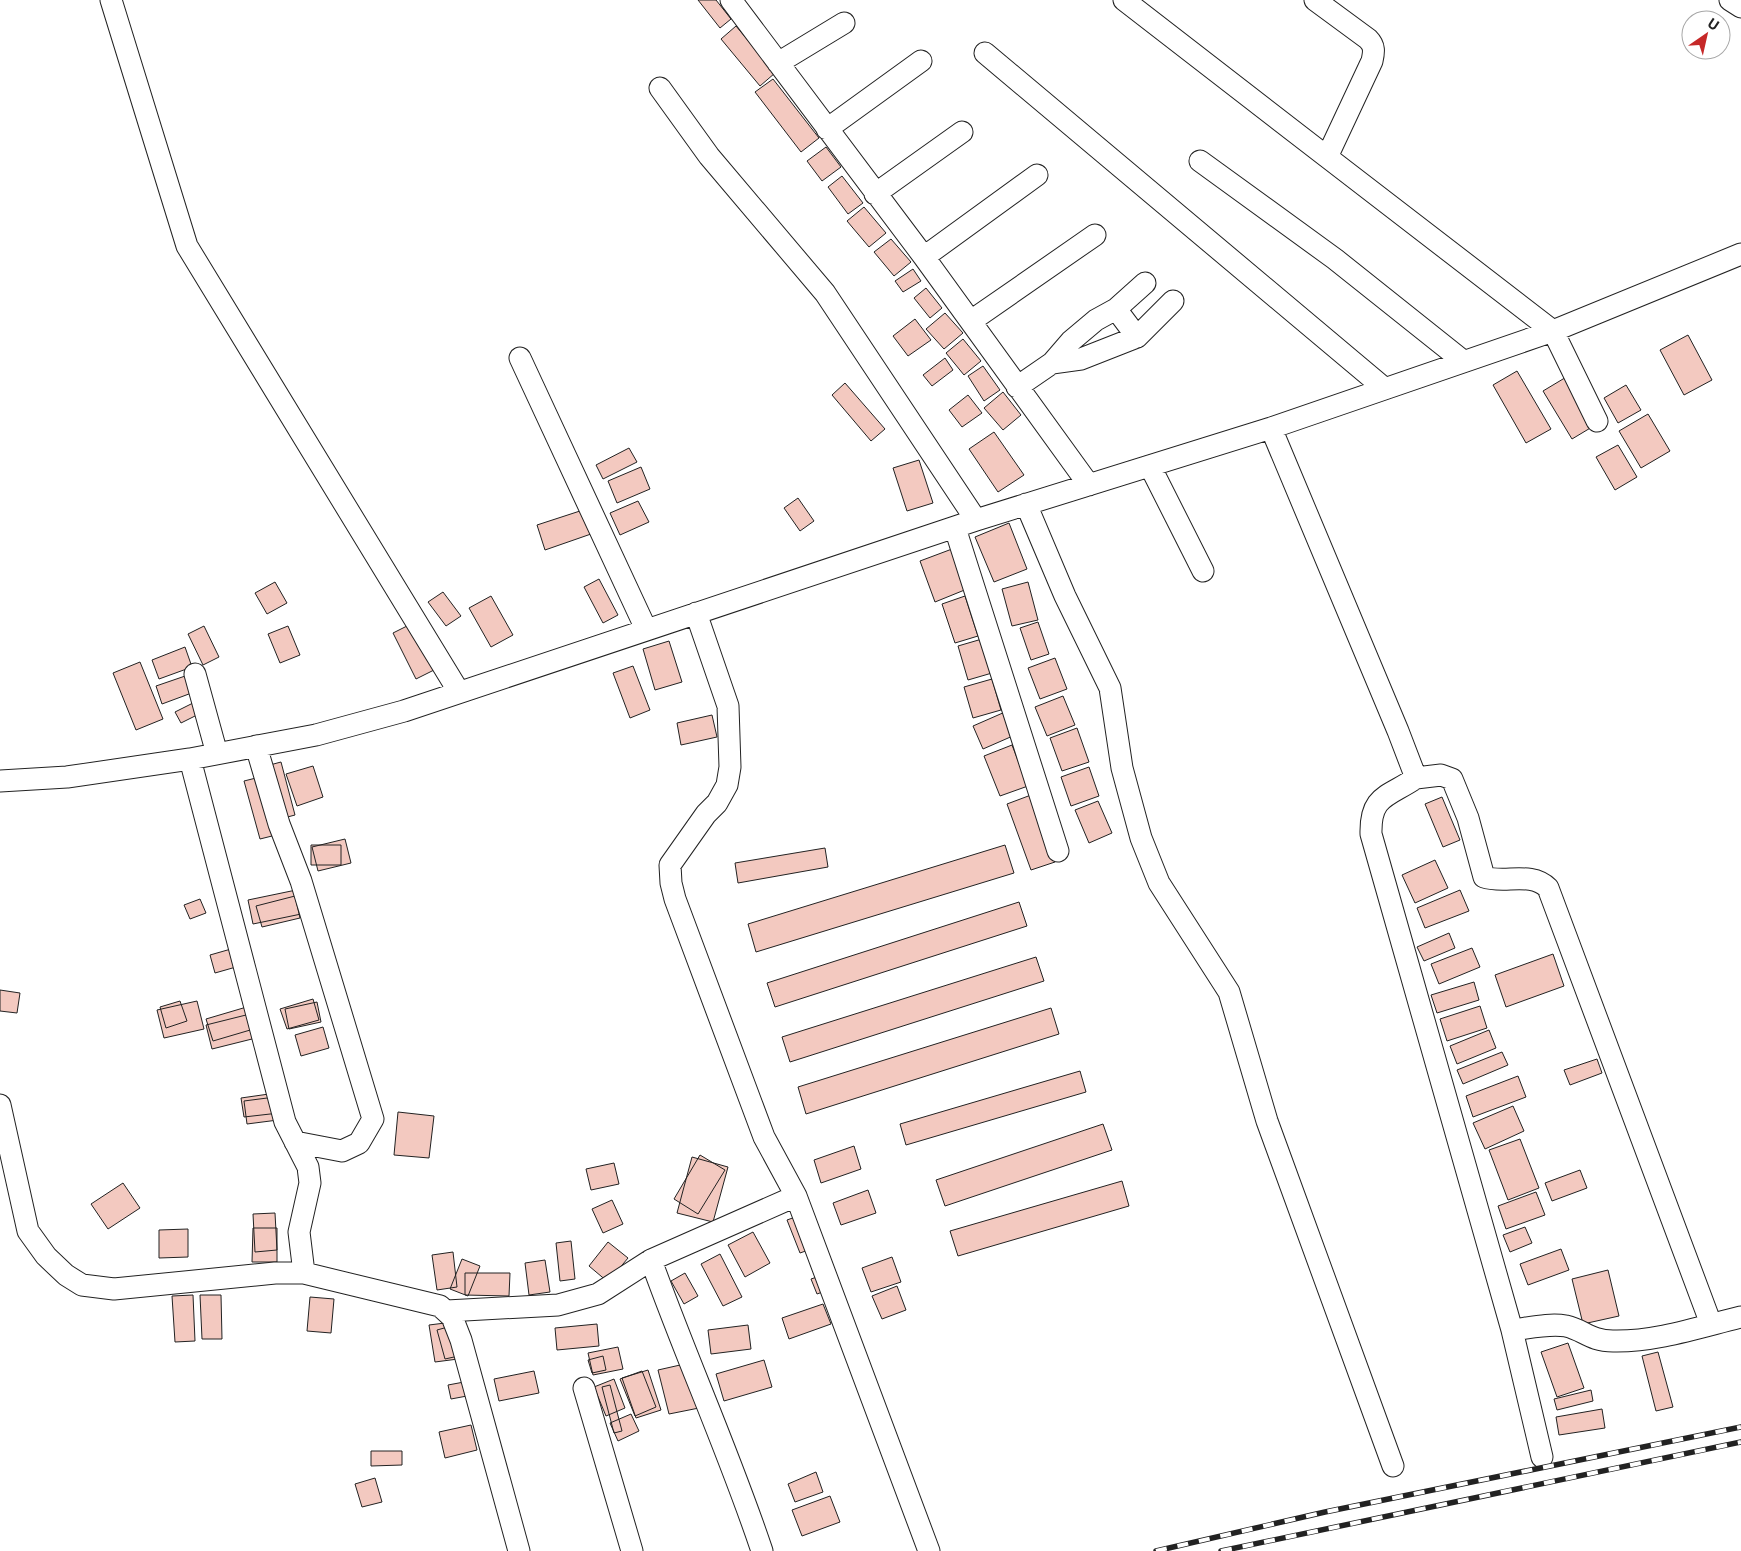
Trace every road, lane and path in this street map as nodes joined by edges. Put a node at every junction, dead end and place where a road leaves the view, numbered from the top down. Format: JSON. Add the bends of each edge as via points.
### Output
{"nodes":[{"id":1,"x":111,"y":0,"type":"edge"},
{"id":2,"x":732,"y":0,"type":"edge"},
{"id":3,"x":1124,"y":0,"type":"edge"},
{"id":4,"x":1315,"y":0,"type":"edge"},
{"id":5,"x":1730,"y":0,"type":"edge"},
{"id":6,"x":1741,"y":7,"type":"edge"},
{"id":7,"x":844,"y":23,"type":"dead end"},
{"id":8,"x":985,"y":53,"type":"dead end"},
{"id":9,"x":921,"y":61,"type":"dead end"},
{"id":10,"x":778,"y":63,"type":"junction"},
{"id":11,"x":660,"y":88,"type":"dead end"},
{"id":12,"x":827,"y":129,"type":"junction"},
{"id":13,"x":962,"y":132,"type":"dead end"},
{"id":14,"x":1327,"y":157,"type":"junction"},
{"id":15,"x":1200,"y":161,"type":"dead end"},
{"id":16,"x":1037,"y":175,"type":"dead end"},
{"id":17,"x":875,"y":194,"type":"junction"},
{"id":18,"x":1094,"y":235,"type":"dead end"},
{"id":19,"x":1741,"y":254,"type":"edge"},
{"id":20,"x":924,"y":256,"type":"junction"},
{"id":21,"x":1145,"y":283,"type":"dead end"},
{"id":22,"x":1172,"y":301,"type":"dead end"},
{"id":23,"x":1116,"y":309,"type":"junction"},
{"id":24,"x":971,"y":321,"type":"junction"},
{"id":25,"x":1553,"y":331,"type":"junction"},
{"id":26,"x":1136,"y":337,"type":"junction"},
{"id":27,"x":520,"y":358,"type":"dead end"},
{"id":28,"x":1463,"y":361,"type":"junction"},
{"id":29,"x":1052,"y":363,"type":"junction"},
{"id":30,"x":1017,"y":387,"type":"junction"},
{"id":31,"x":1384,"y":388,"type":"junction"},
{"id":32,"x":1596,"y":421,"type":"dead end"},
{"id":33,"x":1271,"y":428,"type":"junction"},
{"id":34,"x":1150,"y":466,"type":"junction"},
{"id":35,"x":1089,"y":485,"type":"junction"},
{"id":36,"x":1026,"y":504,"type":"junction"},
{"id":37,"x":976,"y":520,"type":"junction"},
{"id":38,"x":954,"y":528,"type":"junction"},
{"id":39,"x":1203,"y":571,"type":"dead end"},
{"id":40,"x":696,"y":613,"type":"junction"},
{"id":41,"x":646,"y":629,"type":"junction"},
{"id":42,"x":195,"y":674,"type":"dead end"},
{"id":43,"x":459,"y":692,"type":"junction"},
{"id":44,"x":256,"y":746,"type":"junction"},
{"id":45,"x":217,"y":754,"type":"junction"},
{"id":46,"x":190,"y":759,"type":"junction"},
{"id":47,"x":1416,"y":778,"type":"junction"},
{"id":48,"x":0,"y":781,"type":"edge"},
{"id":49,"x":1058,"y":851,"type":"dead end"},
{"id":50,"x":0,"y":1105,"type":"edge"},
{"id":51,"x":295,"y":1142,"type":"junction"},
{"id":52,"x":796,"y":1196,"type":"junction"},
{"id":53,"x":651,"y":1260,"type":"junction"},
{"id":54,"x":304,"y":1274,"type":"junction"},
{"id":55,"x":447,"y":1311,"type":"junction"},
{"id":56,"x":1741,"y":1317,"type":"edge"},
{"id":57,"x":1711,"y":1324,"type":"junction"},
{"id":58,"x":1512,"y":1330,"type":"junction"},
{"id":59,"x":584,"y":1388,"type":"dead end"},
{"id":60,"x":1542,"y":1457,"type":"dead end"},
{"id":61,"x":1393,"y":1466,"type":"dead end"},
{"id":62,"x":519,"y":1551,"type":"edge"},
{"id":63,"x":632,"y":1551,"type":"edge"},
{"id":64,"x":762,"y":1551,"type":"edge"},
{"id":65,"x":929,"y":1551,"type":"edge"}],
"edges":[{"from":1,"to":43,"type":"street","via":[[187,246]]},
{"from":2,"to":10,"type":"street"},
{"from":3,"to":14,"type":"street"},
{"from":4,"to":14,"type":"street","via":[[1368,39],[1374,52]]},
{"from":5,"to":6,"type":"street"},
{"from":7,"to":10,"type":"street"},
{"from":8,"to":31,"type":"street"},
{"from":9,"to":12,"type":"street"},
{"from":10,"to":12,"type":"street"},
{"from":11,"to":37,"type":"street","via":[[709,156],[825,293]]},
{"from":12,"to":17,"type":"street"},
{"from":13,"to":17,"type":"street"},
{"from":14,"to":25,"type":"street"},
{"from":15,"to":28,"type":"street","via":[[1335,259]]},
{"from":16,"to":20,"type":"street"},
{"from":17,"to":20,"type":"street"},
{"from":18,"to":24,"type":"street"},
{"from":19,"to":25,"type":"street"},
{"from":20,"to":24,"type":"street"},
{"from":21,"to":23,"type":"street"},
{"from":22,"to":26,"type":"street"},
{"from":23,"to":26,"type":"street"},
{"from":23,"to":29,"type":"street","via":[[1096,320],[1071,341]]},
{"from":24,"to":30,"type":"street"},
{"from":25,"to":28,"type":"street"},
{"from":25,"to":32,"type":"street"},
{"from":26,"to":29,"type":"street","via":[[1081,359]]},
{"from":27,"to":41,"type":"street"},
{"from":28,"to":31,"type":"street"},
{"from":29,"to":30,"type":"street"},
{"from":30,"to":35,"type":"street"},
{"from":31,"to":33,"type":"street"},
{"from":33,"to":34,"type":"street"},
{"from":33,"to":47,"type":"street"},
{"from":34,"to":35,"type":"street"},
{"from":34,"to":39,"type":"street"},
{"from":35,"to":36,"type":"street"},
{"from":36,"to":37,"type":"street"},
{"from":36,"to":61,"type":"street","via":[[1110,688],[1122,768],[1140,838],[1155,874],[1229,992],[1267,1121]]},
{"from":37,"to":38,"type":"street"},
{"from":38,"to":40,"type":"street"},
{"from":38,"to":49,"type":"street"},
{"from":40,"to":41,"type":"street"},
{"from":40,"to":52,"type":"street","via":[[728,706],[730,767],[727,785],[717,803],[670,865],[671,883],[764,1137]]},
{"from":41,"to":43,"type":"street"},
{"from":42,"to":45,"type":"street"},
{"from":43,"to":44,"type":"street","via":[[316,735]]},
{"from":44,"to":45,"type":"street"},
{"from":44,"to":51,"type":"street","via":[[279,824],[301,881],[373,1119],[359,1144],[342,1151]]},
{"from":45,"to":46,"type":"street"},
{"from":46,"to":48,"type":"street","via":[[67,777]]},
{"from":46,"to":51,"type":"street","via":[[285,1122]]},
{"from":47,"to":57,"type":"street","via":[[1441,775],[1452,779],[1468,818],[1484,877],[1533,879],[1548,888]]},
{"from":47,"to":58,"type":"street","via":[[1379,801],[1373,810],[1371,834]]},
{"from":50,"to":54,"type":"street","via":[[28,1231],[46,1256],[82,1285],[114,1289],[275,1273]]},
{"from":51,"to":54,"type":"street","via":[[308,1167],[310,1183],[298,1232]]},
{"from":52,"to":53,"type":"street"},
{"from":52,"to":65,"type":"street"},
{"from":53,"to":55,"type":"street","via":[[598,1294],[558,1305]]},
{"from":53,"to":64,"type":"street","via":[[740,1486]]},
{"from":54,"to":55,"type":"street","via":[[428,1302]]},
{"from":55,"to":62,"type":"street","via":[[461,1340]]},
{"from":56,"to":57,"type":"street"},
{"from":57,"to":58,"type":"street","via":[[1636,1340],[1613,1341],[1590,1338],[1566,1326]]},
{"from":58,"to":60,"type":"street"},
{"from":59,"to":63,"type":"street"}]}
